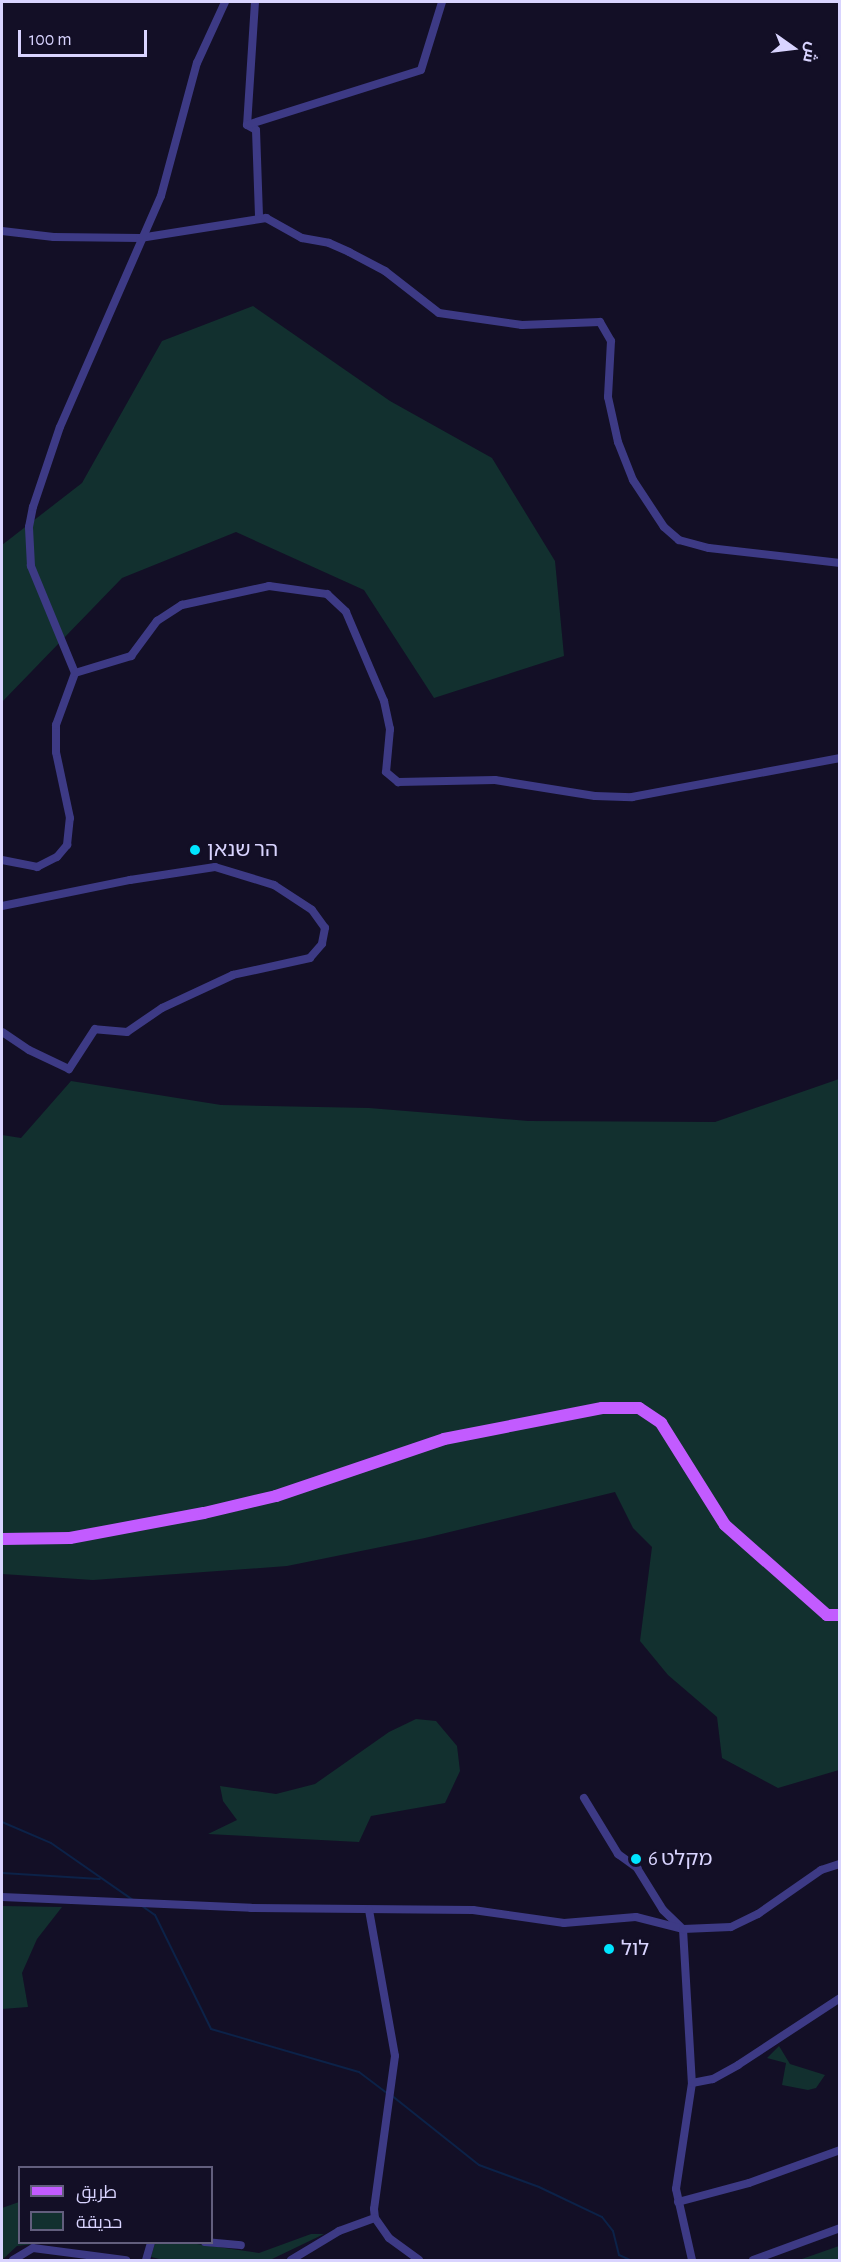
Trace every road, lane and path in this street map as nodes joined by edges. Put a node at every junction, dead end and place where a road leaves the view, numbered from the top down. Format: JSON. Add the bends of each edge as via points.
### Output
{"nodes":[{"id":1,"x":225,"y":2,"type":"edge"},
{"id":2,"x":255,"y":2,"type":"edge"},
{"id":3,"x":442,"y":2,"type":"edge"},
{"id":4,"x":247,"y":125,"type":"junction"},
{"id":5,"x":259,"y":217,"type":"junction"},
{"id":6,"x":2,"y":231,"type":"edge"},
{"id":7,"x":140,"y":238,"type":"junction"},
{"id":8,"x":840,"y":563,"type":"edge"},
{"id":9,"x":75,"y":672,"type":"junction"},
{"id":10,"x":840,"y":758,"type":"edge"},
{"id":11,"x":2,"y":860,"type":"edge"},
{"id":12,"x":2,"y":906,"type":"edge"},
{"id":13,"x":2,"y":1032,"type":"edge"},
{"id":14,"x":2,"y":1539,"type":"edge"},
{"id":15,"x":840,"y":1615,"type":"edge"},
{"id":16,"x":584,"y":1797,"type":"dead end"},
{"id":17,"x":840,"y":1864,"type":"edge"},
{"id":18,"x":2,"y":1898,"type":"edge"},
{"id":19,"x":369,"y":1910,"type":"junction"},
{"id":20,"x":683,"y":1929,"type":"junction"},
{"id":21,"x":840,"y":1998,"type":"edge"},
{"id":22,"x":692,"y":2083,"type":"junction"},
{"id":23,"x":840,"y":2150,"type":"edge"},
{"id":24,"x":678,"y":2202,"type":"junction"},
{"id":25,"x":375,"y":2218,"type":"junction"},
{"id":26,"x":840,"y":2228,"type":"edge"},
{"id":27,"x":213,"y":2243,"type":"edge"},
{"id":28,"x":150,"y":2244,"type":"edge"},
{"id":29,"x":241,"y":2245,"type":"dead end"},
{"id":30,"x":13,"y":2260,"type":"edge"},
{"id":31,"x":126,"y":2260,"type":"edge"},
{"id":32,"x":146,"y":2260,"type":"edge"},
{"id":33,"x":291,"y":2260,"type":"edge"},
{"id":34,"x":419,"y":2260,"type":"edge"},
{"id":35,"x":692,"y":2260,"type":"edge"},
{"id":36,"x":753,"y":2260,"type":"edge"}],
"edges":[{"from":1,"to":7,"type":"street","via":[[197,63],[171,163]]},
{"from":2,"to":4,"type":"street"},
{"from":3,"to":4,"type":"street","via":[[421,70]]},
{"from":4,"to":5,"type":"street","via":[[256,130]]},
{"from":5,"to":7,"type":"street"},
{"from":5,"to":8,"type":"street","via":[[277,221],[302,238],[350,252],[385,272],[439,314],[522,325],[600,322],[610,341],[608,397],[616,435],[633,480],[664,527],[679,540],[709,548]]},
{"from":6,"to":7,"type":"street","via":[[54,237]]},
{"from":7,"to":9,"type":"street","via":[[60,427],[29,527],[31,566]]},
{"from":9,"to":10,"type":"street","via":[[131,656],[157,621],[182,605],[269,586],[305,589],[327,594],[346,612],[384,701],[390,729],[386,772],[398,782],[486,779],[632,797]]},
{"from":9,"to":11,"type":"street","via":[[56,725],[56,752],[70,818],[67,845],[57,857],[37,867]]},
{"from":12,"to":13,"type":"street","via":[[215,867],[274,885],[312,910],[325,928],[322,944],[310,958],[233,975],[162,1008],[127,1032],[95,1029],[69,1069]]},
{"from":14,"to":15,"type":"main road","via":[[70,1538],[204,1513],[276,1496],[444,1439],[602,1408],[639,1408],[662,1423],[725,1525],[827,1615]]},
{"from":16,"to":20,"type":"street","via":[[618,1854],[637,1868],[663,1910]]},
{"from":17,"to":20,"type":"street","via":[[821,1870],[758,1914],[731,1927]]},
{"from":18,"to":19,"type":"street"},
{"from":19,"to":20,"type":"street","via":[[473,1910],[564,1923],[636,1917]]},
{"from":19,"to":25,"type":"street","via":[[395,2056],[381,2134]]},
{"from":20,"to":22,"type":"street"},
{"from":21,"to":22,"type":"street","via":[[738,2065],[713,2079]]},
{"from":22,"to":24,"type":"street","via":[[676,2172]]},
{"from":23,"to":24,"type":"street","via":[[749,2183]]},
{"from":24,"to":35,"type":"street"},
{"from":25,"to":33,"type":"street","via":[[339,2231]]},
{"from":25,"to":34,"type":"street","via":[[397,2247]]},
{"from":26,"to":36,"type":"street"},
{"from":27,"to":29,"type":"street"},
{"from":28,"to":32,"type":"street"},
{"from":30,"to":31,"type":"street","via":[[33,2248]]}]}
